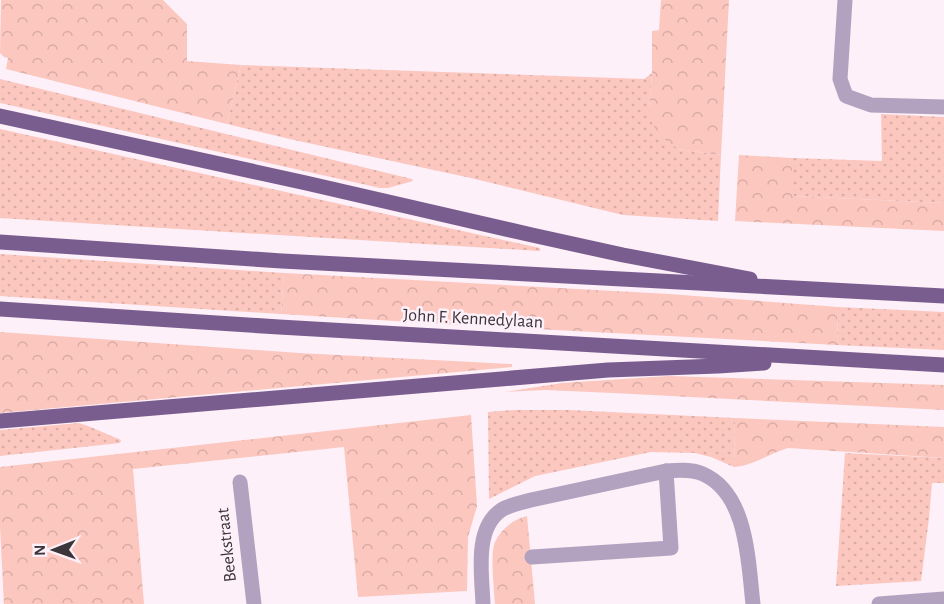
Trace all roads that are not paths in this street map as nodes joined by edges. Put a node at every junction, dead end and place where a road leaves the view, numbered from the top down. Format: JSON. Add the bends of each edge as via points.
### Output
{"nodes":[{"id":1,"x":845,"y":0,"type":"edge"},
{"id":2,"x":944,"y":107,"type":"edge"},
{"id":3,"x":0,"y":116,"type":"edge"},
{"id":4,"x":0,"y":242,"type":"edge"},
{"id":5,"x":797,"y":288,"type":"junction"},
{"id":6,"x":944,"y":296,"type":"edge"},
{"id":7,"x":0,"y":309,"type":"edge"},
{"id":8,"x":821,"y":358,"type":"junction"},
{"id":9,"x":944,"y":365,"type":"edge"},
{"id":10,"x":0,"y":421,"type":"edge"},
{"id":11,"x":666,"y":471,"type":"junction"},
{"id":12,"x":240,"y":482,"type":"dead end"},
{"id":13,"x":532,"y":557,"type":"dead end"},
{"id":14,"x":944,"y":599,"type":"edge"},
{"id":15,"x":254,"y":604,"type":"edge"},
{"id":16,"x":483,"y":604,"type":"edge"},
{"id":17,"x":753,"y":604,"type":"edge"},
{"id":18,"x":879,"y":604,"type":"edge"}],
"edges":[{"from":1,"to":2,"type":"street","via":[[840,79],[846,96],[872,105]]},
{"from":3,"to":5,"type":"main road","via":[[566,243]]},
{"from":4,"to":5,"type":"main road"},
{"from":5,"to":6,"type":"main road"},
{"from":7,"to":8,"type":"main road","name":"John F. Kennedylaan"},
{"from":8,"to":9,"type":"main road","name":"John F. Kennedylaan"},
{"from":8,"to":10,"type":"main road","via":[[608,370]]},
{"from":11,"to":13,"type":"street","via":[[671,548]]},
{"from":11,"to":16,"type":"street","via":[[531,500],[500,511],[484,531]]},
{"from":11,"to":17,"type":"street","via":[[702,473],[717,482],[729,497],[745,535]]},
{"from":12,"to":15,"type":"street","name":"Beekstraat"},
{"from":14,"to":18,"type":"street"}]}
